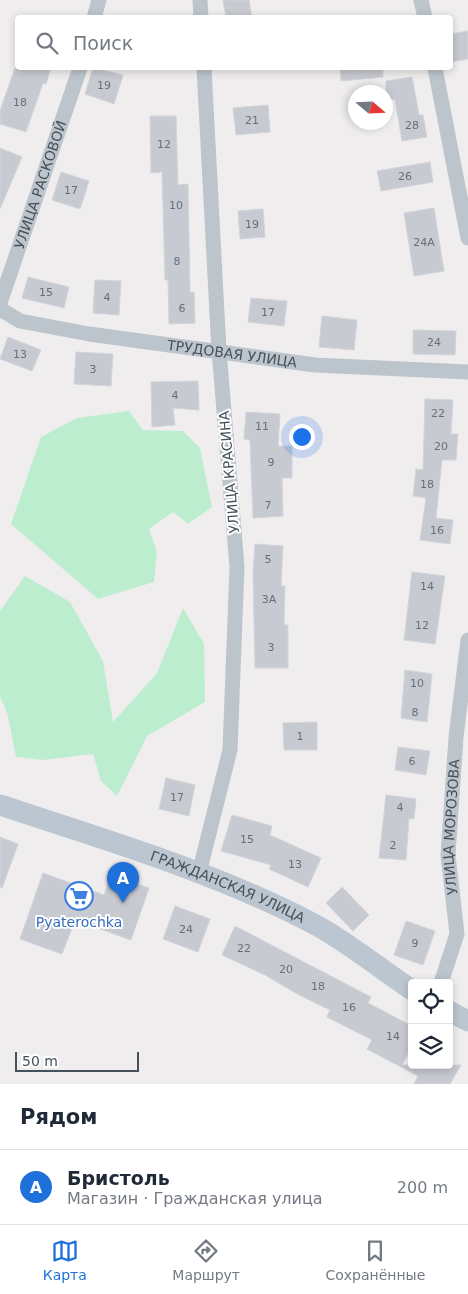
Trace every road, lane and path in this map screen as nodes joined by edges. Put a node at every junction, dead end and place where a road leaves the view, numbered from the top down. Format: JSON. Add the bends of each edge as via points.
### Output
{"nodes":[{"id":1,"x":99,"y":0,"type":"edge"},
{"id":2,"x":200,"y":0,"type":"edge"},
{"id":3,"x":422,"y":0,"type":"edge"},
{"id":4,"x":95,"y":15,"type":"edge"},
{"id":5,"x":201,"y":15,"type":"edge"},
{"id":6,"x":424,"y":15,"type":"edge"},
{"id":7,"x":79,"y":70,"type":"edge"},
{"id":8,"x":204,"y":70,"type":"edge"},
{"id":9,"x":435,"y":70,"type":"edge"},
{"id":10,"x":468,"y":238,"type":"edge"},
{"id":11,"x":0,"y":303,"type":"edge"},
{"id":12,"x":0,"y":309,"type":"edge"},
{"id":13,"x":219,"y":351,"type":"junction"},
{"id":14,"x":468,"y":372,"type":"edge"},
{"id":15,"x":468,"y":640,"type":"edge"},
{"id":16,"x":0,"y":804,"type":"edge"},
{"id":17,"x":199,"y":873,"type":"junction"},
{"id":18,"x":442,"y":979,"type":"edge"},
{"id":19,"x":408,"y":987,"type":"edge"},
{"id":20,"x":453,"y":1013,"type":"edge"},
{"id":21,"x":468,"y":1021,"type":"edge"}],
"edges":[{"from":1,"to":4,"type":"street"},
{"from":2,"to":5,"type":"street"},
{"from":3,"to":6,"type":"street"},
{"from":7,"to":11,"type":"street","name":"УЛИЦА РАСКОВОЙ"},
{"from":8,"to":13,"type":"street","name":"УЛИЦА КРАСИНА"},
{"from":9,"to":10,"type":"street"},
{"from":12,"to":13,"type":"street","name":"ТРУДОВАЯ УЛИЦА","via":[[20,321],[89,334]]},
{"from":13,"to":14,"type":"street","name":"ТРУДОВАЯ УЛИЦА","via":[[315,364]]},
{"from":13,"to":17,"type":"street","name":"УЛИЦА КРАСИНА","via":[[237,567],[230,750]]},
{"from":15,"to":18,"type":"street","name":"УЛИЦА МОРОЗОВА","via":[[456,737],[448,855],[457,934]]},
{"from":16,"to":17,"type":"street","name":"ГРАЖДАНСКАЯ УЛИЦА"},
{"from":17,"to":19,"type":"street","name":"ГРАЖДАНСКАЯ УЛИЦА","via":[[239,888],[316,925]]},
{"from":20,"to":21,"type":"street"}]}
